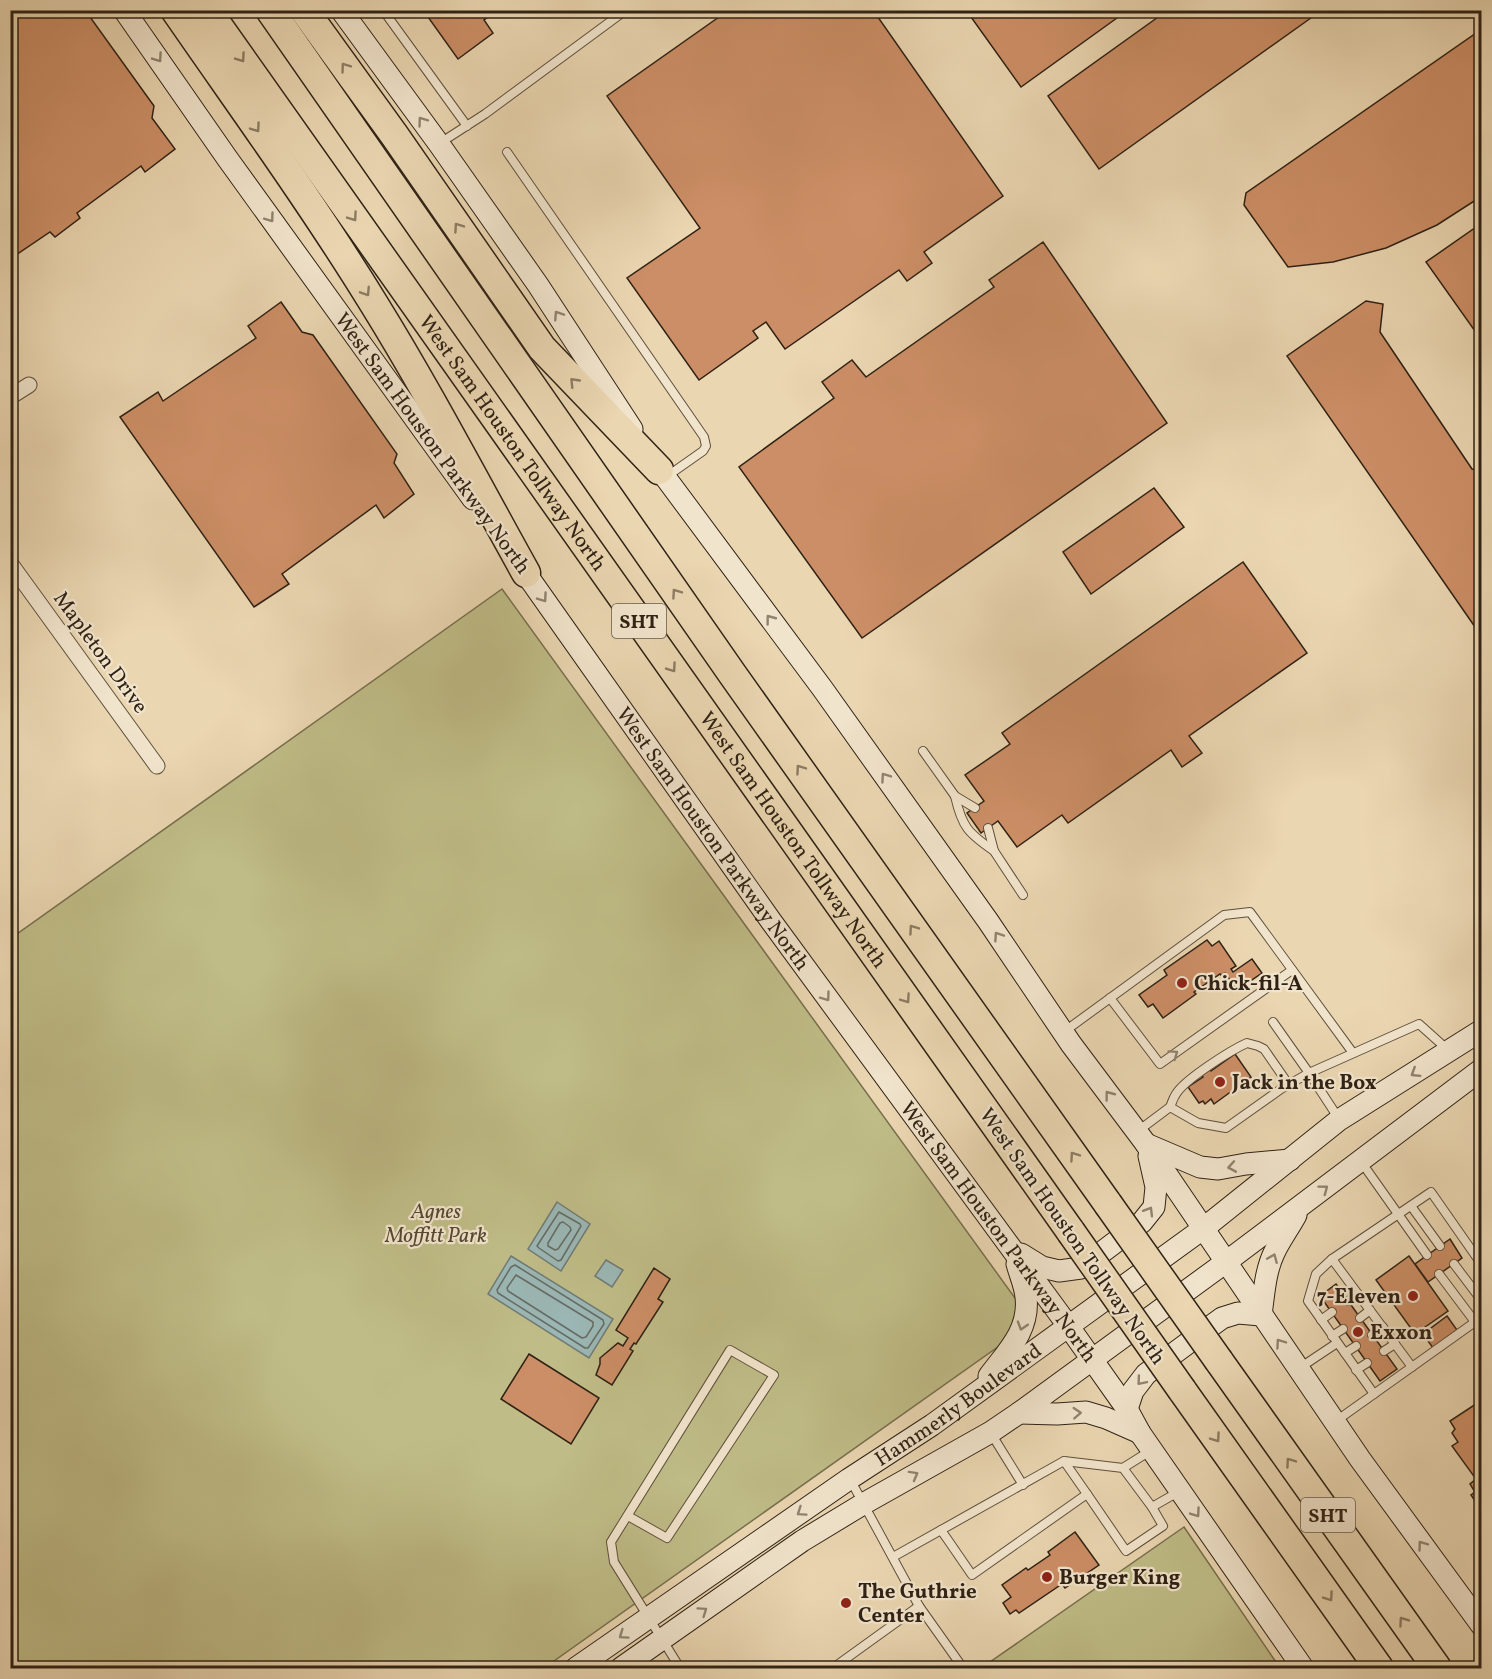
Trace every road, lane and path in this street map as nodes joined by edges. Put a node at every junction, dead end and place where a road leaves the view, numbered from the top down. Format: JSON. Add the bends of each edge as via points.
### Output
{"nodes":[{"id":1,"x":124,"y":10,"type":"edge"},
{"id":2,"x":175,"y":10,"type":"edge"},
{"id":3,"x":207,"y":10,"type":"edge"},
{"id":4,"x":270,"y":10,"type":"edge"},
{"id":5,"x":304,"y":10,"type":"edge"},
{"id":6,"x":341,"y":10,"type":"edge"},
{"id":7,"x":383,"y":10,"type":"edge"},
{"id":8,"x":626,"y":10,"type":"edge"},
{"id":9,"x":467,"y":126,"type":"junction"},
{"id":10,"x":439,"y":144,"type":"junction"},
{"id":11,"x":507,"y":152,"type":"dead end"},
{"id":12,"x":29,"y":385,"type":"dead end"},
{"id":13,"x":10,"y":398,"type":"edge"},
{"id":14,"x":662,"y":474,"type":"junction"},
{"id":15,"x":10,"y":563,"type":"edge"},
{"id":16,"x":526,"y":573,"type":"junction"},
{"id":17,"x":923,"y":751,"type":"dead end"},
{"id":18,"x":157,"y":766,"type":"dead end"},
{"id":19,"x":955,"y":796,"type":"junction"},
{"id":20,"x":975,"y":808,"type":"dead end"},
{"id":21,"x":988,"y":828,"type":"dead end"},
{"id":22,"x":994,"y":851,"type":"junction"},
{"id":23,"x":1023,"y":895,"type":"dead end"},
{"id":24,"x":1292,"y":970,"type":"junction"},
{"id":25,"x":1110,"y":998,"type":"junction"},
{"id":26,"x":1272,"y":1022,"type":"dead end"},
{"id":27,"x":1482,"y":1030,"type":"edge"},
{"id":28,"x":1063,"y":1032,"type":"junction"},
{"id":29,"x":1449,"y":1051,"type":"junction"},
{"id":30,"x":1353,"y":1053,"type":"junction"},
{"id":31,"x":1482,"y":1069,"type":"edge"},
{"id":32,"x":1309,"y":1072,"type":"junction"},
{"id":33,"x":1289,"y":1084,"type":"junction"},
{"id":34,"x":1170,"y":1107,"type":"junction"},
{"id":35,"x":1340,"y":1120,"type":"junction"},
{"id":36,"x":1141,"y":1138,"type":"junction"},
{"id":37,"x":1290,"y":1160,"type":"junction"},
{"id":38,"x":1361,"y":1161,"type":"junction"},
{"id":39,"x":1301,"y":1206,"type":"junction"},
{"id":40,"x":1411,"y":1206,"type":"junction"},
{"id":41,"x":1398,"y":1216,"type":"junction"},
{"id":42,"x":1204,"y":1228,"type":"junction"},
{"id":43,"x":1440,"y":1246,"type":"dead end"},
{"id":44,"x":1013,"y":1249,"type":"junction"},
{"id":45,"x":1427,"y":1256,"type":"dead end"},
{"id":46,"x":1332,"y":1259,"type":"junction"},
{"id":47,"x":1226,"y":1262,"type":"junction"},
{"id":48,"x":1454,"y":1264,"type":"dead end"},
{"id":49,"x":1482,"y":1265,"type":"edge"},
{"id":50,"x":1439,"y":1274,"type":"dead end"},
{"id":51,"x":1358,"y":1294,"type":"junction"},
{"id":52,"x":1348,"y":1301,"type":"dead end"},
{"id":53,"x":1482,"y":1301,"type":"edge"},
{"id":54,"x":1370,"y":1310,"type":"junction"},
{"id":55,"x":1332,"y":1312,"type":"dead end"},
{"id":56,"x":1261,"y":1315,"type":"junction"},
{"id":57,"x":1360,"y":1317,"type":"dead end"},
{"id":58,"x":1478,"y":1319,"type":"edge"},
{"id":59,"x":1321,"y":1320,"type":"junction"},
{"id":60,"x":1069,"y":1327,"type":"junction"},
{"id":61,"x":1383,"y":1327,"type":"junction"},
{"id":62,"x":1343,"y":1329,"type":"dead end"},
{"id":63,"x":1372,"y":1335,"type":"dead end"},
{"id":64,"x":1335,"y":1339,"type":"junction"},
{"id":65,"x":1395,"y":1344,"type":"junction"},
{"id":66,"x":1356,"y":1346,"type":"dead end"},
{"id":67,"x":1384,"y":1351,"type":"dead end"},
{"id":68,"x":1345,"y":1353,"type":"junction"},
{"id":69,"x":1092,"y":1361,"type":"junction"},
{"id":70,"x":1367,"y":1363,"type":"dead end"},
{"id":71,"x":1412,"y":1367,"type":"junction"},
{"id":72,"x":1298,"y":1369,"type":"junction"},
{"id":73,"x":1356,"y":1370,"type":"junction"},
{"id":74,"x":975,"y":1394,"type":"junction"},
{"id":75,"x":1374,"y":1394,"type":"junction"},
{"id":76,"x":1127,"y":1408,"type":"junction"},
{"id":77,"x":1019,"y":1413,"type":"junction"},
{"id":78,"x":1335,"y":1422,"type":"junction"},
{"id":79,"x":991,"y":1432,"type":"junction"},
{"id":80,"x":1146,"y":1441,"type":"junction"},
{"id":81,"x":1064,"y":1461,"type":"junction"},
{"id":82,"x":1123,"y":1468,"type":"junction"},
{"id":83,"x":849,"y":1479,"type":"junction"},
{"id":84,"x":1023,"y":1485,"type":"junction"},
{"id":85,"x":1180,"y":1490,"type":"junction"},
{"id":86,"x":1087,"y":1494,"type":"junction"},
{"id":87,"x":863,"y":1504,"type":"junction"},
{"id":88,"x":1152,"y":1507,"type":"junction"},
{"id":89,"x":627,"y":1516,"type":"junction"},
{"id":90,"x":941,"y":1530,"type":"junction"},
{"id":91,"x":892,"y":1557,"type":"junction"},
{"id":92,"x":920,"y":1606,"type":"junction"},
{"id":93,"x":649,"y":1617,"type":"junction"},
{"id":94,"x":1482,"y":1626,"type":"edge"},
{"id":95,"x":662,"y":1640,"type":"junction"},
{"id":96,"x":576,"y":1668,"type":"edge"},
{"id":97,"x":621,"y":1668,"type":"edge"},
{"id":98,"x":680,"y":1668,"type":"edge"},
{"id":99,"x":833,"y":1668,"type":"edge"},
{"id":100,"x":963,"y":1668,"type":"edge"},
{"id":101,"x":1303,"y":1668,"type":"edge"},
{"id":102,"x":1379,"y":1668,"type":"edge"},
{"id":103,"x":1437,"y":1668,"type":"edge"}],
"edges":[{"from":1,"to":16,"type":"main road","name":"West Sam Houston Parkway North","one_way":true},
{"from":2,"to":16,"type":"highway","one_way":true,"via":[[374,303]]},
{"from":3,"to":102,"type":"highway","name":"West Sam Houston Tollway North","number":"SHT","one_way":true,"bridge":true},
{"from":103,"to":4,"type":"highway","number":"SHT","one_way":true,"bridge":true,"via":[[733,675]]},
{"from":14,"to":5,"type":"highway","one_way":true,"via":[[542,348]]},
{"from":10,"to":6,"type":"main road","one_way":true},
{"from":7,"to":9,"type":"lane"},
{"from":8,"to":9,"type":"lane"},
{"from":9,"to":10,"type":"lane"},
{"from":14,"to":10,"type":"main road","one_way":true,"via":[[538,285]]},
{"from":11,"to":14,"type":"lane","via":[[704,437],[703,451]]},
{"from":12,"to":13,"type":"street"},
{"from":28,"to":14,"type":"main road","one_way":true,"via":[[822,688]]},
{"from":15,"to":18,"type":"street","name":"Mapleton Drive"},
{"from":16,"to":44,"type":"main road","name":"West Sam Houston Parkway North","one_way":true,"via":[[771,921]]},
{"from":17,"to":19,"type":"lane"},
{"from":19,"to":20,"type":"lane"},
{"from":19,"to":22,"type":"lane","via":[[959,816],[974,837]]},
{"from":21,"to":22,"type":"lane"},
{"from":22,"to":23,"type":"lane"},
{"from":24,"to":25,"type":"lane","via":[[1250,912],[1224,915]]},
{"from":25,"to":24,"type":"lane","one_way":true,"via":[[1160,1064]]},
{"from":24,"to":30,"type":"lane"},
{"from":25,"to":28,"type":"lane"},
{"from":26,"to":32,"type":"lane"},
{"from":27,"to":29,"type":"main road","name":"Hammerly Boulevard"},
{"from":36,"to":28,"type":"main road","one_way":true},
{"from":29,"to":30,"type":"lane","via":[[1419,1024]]},
{"from":29,"to":35,"type":"main road","name":"Hammerly Boulevard","one_way":true},
{"from":30,"to":32,"type":"lane"},
{"from":31,"to":38,"type":"main road","name":"Hammerly Boulevard"},
{"from":32,"to":33,"type":"lane"},
{"from":32,"to":35,"type":"lane"},
{"from":33,"to":34,"type":"lane","via":[[1227,1128],[1198,1124]]},
{"from":33,"to":34,"type":"lane","via":[[1264,1049],[1247,1043],[1184,1084]]},
{"from":34,"to":36,"type":"lane"},
{"from":35,"to":37,"type":"main road","name":"Hammerly Boulevard"},
{"from":37,"to":36,"type":"main road","one_way":true,"via":[[1218,1169],[1200,1167]]},
{"from":36,"to":42,"type":"main road"},
{"from":44,"to":36,"type":"main road","one_way":true,"via":[[1042,1267],[1059,1271],[1081,1268],[1142,1222],[1154,1207],[1156,1187]]},
{"from":37,"to":42,"type":"main road","name":"Hammerly Boulevard"},
{"from":39,"to":38,"type":"main road","name":"Hammerly Boulevard","one_way":true},
{"from":38,"to":41,"type":"lane"},
{"from":39,"to":47,"type":"main road","name":"Hammerly Boulevard"},
{"from":56,"to":39,"type":"main road","one_way":true,"via":[[1274,1253]]},
{"from":40,"to":41,"type":"lane"},
{"from":40,"to":43,"type":"lane"},
{"from":40,"to":49,"type":"lane","via":[[1431,1192]]},
{"from":41,"to":45,"type":"lane"},
{"from":41,"to":46,"type":"lane"},
{"from":42,"to":47,"type":"main road"},
{"from":42,"to":60,"type":"main road","name":"Hammerly Boulevard"},
{"from":44,"to":60,"type":"main road","name":"West Sam Houston Parkway North"},
{"from":44,"to":74,"type":"main road","one_way":true,"via":[[1026,1297],[1025,1322],[1019,1337]]},
{"from":46,"to":51,"type":"lane"},
{"from":46,"to":59,"type":"lane","via":[[1316,1274],[1308,1301]]},
{"from":47,"to":56,"type":"main road"},
{"from":47,"to":69,"type":"main road","name":"Hammerly Boulevard"},
{"from":48,"to":53,"type":"lane"},
{"from":50,"to":58,"type":"lane"},
{"from":51,"to":52,"type":"lane"},
{"from":51,"to":54,"type":"lane"},
{"from":54,"to":57,"type":"lane"},
{"from":54,"to":61,"type":"lane"},
{"from":55,"to":59,"type":"lane"},
{"from":72,"to":56,"type":"main road","one_way":true},
{"from":56,"to":76,"type":"main road","one_way":true,"via":[[1238,1313],[1222,1318],[1146,1374],[1133,1391]]},
{"from":58,"to":71,"type":"lane"},
{"from":59,"to":64,"type":"lane"},
{"from":60,"to":69,"type":"main road","name":"West Sam Houston Parkway North"},
{"from":60,"to":74,"type":"main road","name":"Hammerly Boulevard"},
{"from":61,"to":63,"type":"lane"},
{"from":61,"to":65,"type":"lane"},
{"from":62,"to":64,"type":"lane"},
{"from":64,"to":68,"type":"lane"},
{"from":64,"to":72,"type":"lane"},
{"from":65,"to":67,"type":"lane"},
{"from":65,"to":71,"type":"lane"},
{"from":66,"to":68,"type":"lane"},
{"from":68,"to":73,"type":"lane"},
{"from":69,"to":76,"type":"main road","name":"West Sam Houston Parkway North"},
{"from":69,"to":77,"type":"main road","name":"Hammerly Boulevard"},
{"from":70,"to":73,"type":"lane"},
{"from":71,"to":75,"type":"lane"},
{"from":72,"to":78,"type":"main road"},
{"from":73,"to":75,"type":"lane"},
{"from":74,"to":83,"type":"main road","name":"Hammerly Boulevard"},
{"from":75,"to":78,"type":"lane"},
{"from":76,"to":80,"type":"main road","name":"West Sam Houston Parkway North"},
{"from":77,"to":79,"type":"main road","name":"Hammerly Boulevard"},
{"from":77,"to":80,"type":"main road","one_way":true,"via":[[1086,1412],[1106,1418]]},
{"from":94,"to":78,"type":"main road","one_way":true},
{"from":79,"to":84,"type":"lane"},
{"from":87,"to":79,"type":"main road","name":"Hammerly Boulevard","one_way":true},
{"from":80,"to":82,"type":"lane"},
{"from":80,"to":85,"type":"main road","name":"West Sam Houston Parkway North"},
{"from":81,"to":82,"type":"lane"},
{"from":81,"to":84,"type":"lane"},
{"from":81,"to":86,"type":"lane"},
{"from":82,"to":88,"type":"lane"},
{"from":83,"to":87,"type":"lane"},
{"from":83,"to":93,"type":"main road","name":"Hammerly Boulevard","one_way":true},
{"from":84,"to":90,"type":"lane"},
{"from":85,"to":88,"type":"lane"},
{"from":85,"to":101,"type":"main road","name":"West Sam Houston Parkway North","one_way":true},
{"from":86,"to":88,"type":"lane","via":[[1126,1551],[1162,1526]]},
{"from":86,"to":90,"type":"lane","via":[[972,1575]]},
{"from":87,"to":91,"type":"lane"},
{"from":95,"to":87,"type":"main road","name":"Hammerly Boulevard","one_way":true,"via":[[802,1541]]},
{"from":89,"to":89,"type":"lane","via":[[730,1350],[774,1375],[668,1538]]},
{"from":89,"to":93,"type":"lane","via":[[611,1542],[614,1562]]},
{"from":90,"to":91,"type":"lane"},
{"from":91,"to":92,"type":"lane"},
{"from":92,"to":99,"type":"lane"},
{"from":92,"to":100,"type":"lane"},
{"from":93,"to":95,"type":"lane"},
{"from":93,"to":96,"type":"main road","name":"Hammerly Boulevard","one_way":true},
{"from":95,"to":97,"type":"main road","name":"Hammerly Boulevard"},
{"from":95,"to":98,"type":"lane"}]}
